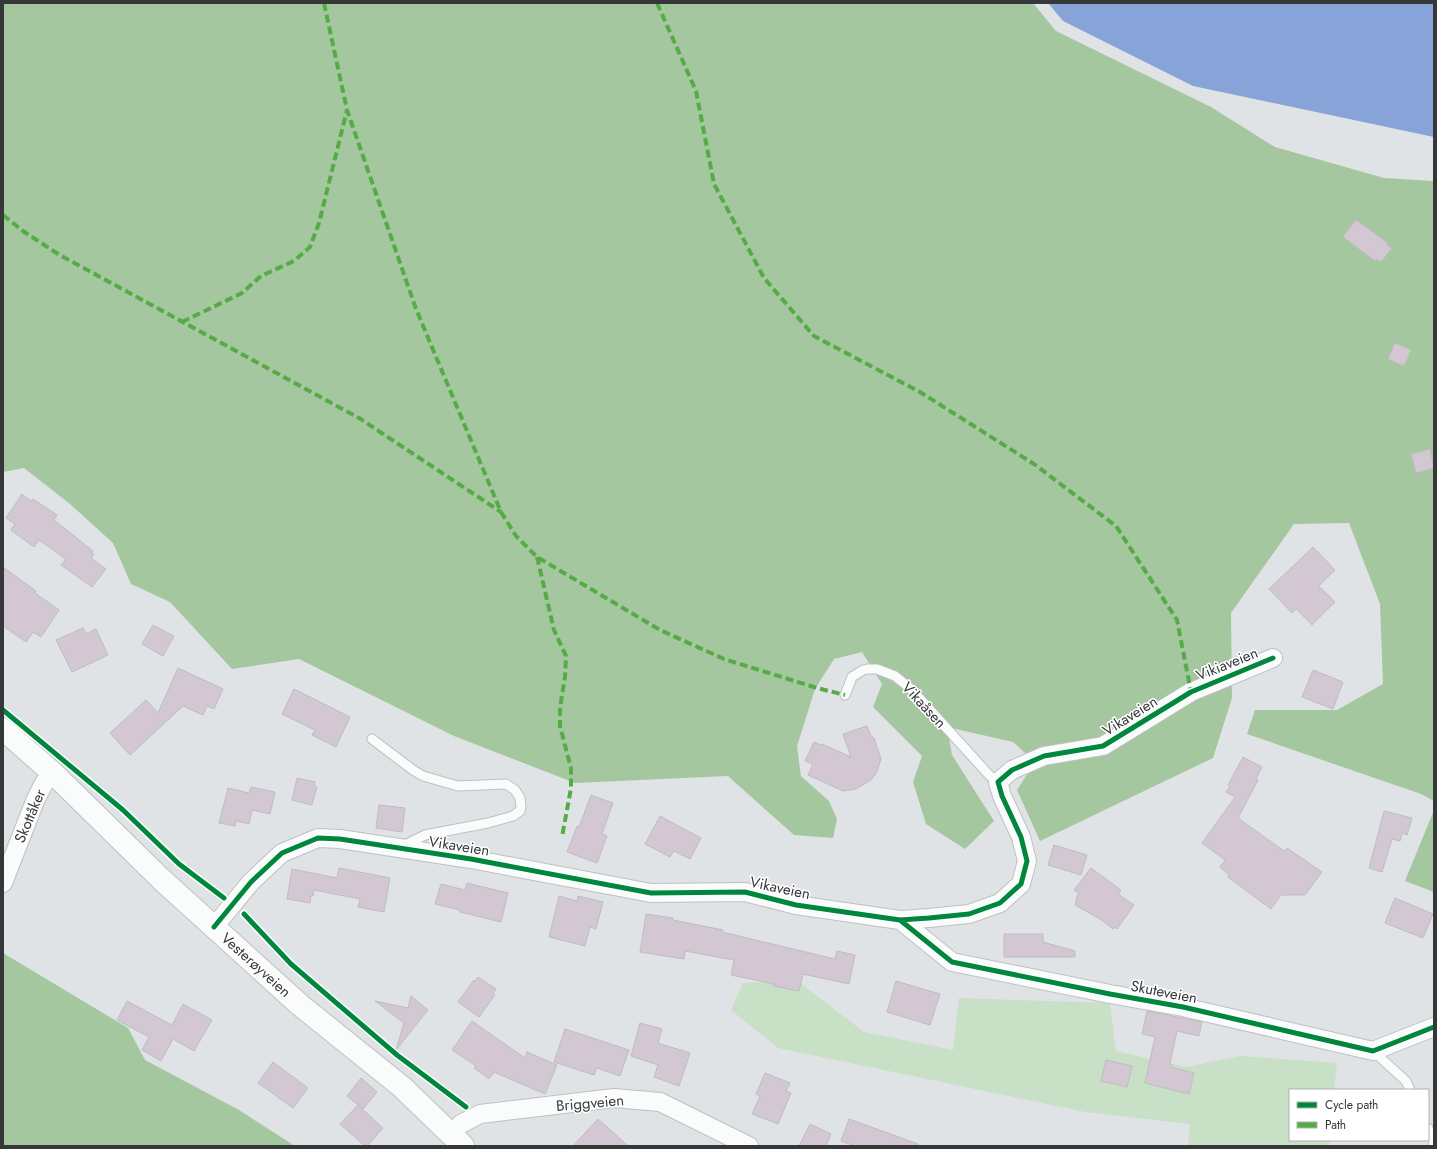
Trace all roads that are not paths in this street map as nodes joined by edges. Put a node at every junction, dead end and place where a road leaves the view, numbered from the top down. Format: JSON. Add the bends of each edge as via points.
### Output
{"nodes":[{"id":1,"x":1273,"y":658,"type":"dead end"},
{"id":2,"x":1191,"y":692,"type":"joint"},
{"id":3,"x":844,"y":695,"type":"dead end"},
{"id":4,"x":3,"y":729,"type":"edge"},
{"id":5,"x":372,"y":739,"type":"dead end"},
{"id":6,"x":54,"y":774,"type":"junction"},
{"id":7,"x":998,"y":782,"type":"junction"},
{"id":8,"x":398,"y":849,"type":"junction"},
{"id":9,"x":3,"y":883,"type":"edge"},
{"id":10,"x":900,"y":920,"type":"junction"},
{"id":11,"x":214,"y":927,"type":"junction"},
{"id":12,"x":1434,"y":1027,"type":"edge"},
{"id":13,"x":1373,"y":1050,"type":"junction"},
{"id":14,"x":1410,"y":1089,"type":"edge"},
{"id":15,"x":1429,"y":1130,"type":"edge"},
{"id":16,"x":457,"y":1140,"type":"edge"},
{"id":17,"x":749,"y":1146,"type":"edge"},
{"id":18,"x":1434,"y":1146,"type":"edge"}],
"edges":[{"from":1,"to":2,"type":"street","name":"Vikiaveien"},
{"from":2,"to":7,"type":"street","name":"Vikaveien","via":[[1103,746],[1044,756],[1012,770]]},
{"from":3,"to":7,"type":"lane","name":"Vikaåsen","via":[[852,677],[863,670],[882,670],[895,676],[911,689]]},
{"from":4,"to":6,"type":"main road","name":"Vesterøyveien"},
{"from":5,"to":8,"type":"lane","name":"Vikaveien","via":[[423,776],[458,786],[506,784],[515,790],[520,798],[520,811],[513,816],[425,834]]},
{"from":6,"to":9,"type":"street","name":"Skottåker","via":[[44,783],[35,801]]},
{"from":6,"to":11,"type":"main road","name":"Vesterøyveien"},
{"from":7,"to":10,"type":"street","name":"Vikaveien","via":[[1023,843],[1027,861],[1021,884],[1000,903],[969,914]]},
{"from":8,"to":10,"type":"street","name":"Vikaveien","via":[[471,859],[652,893],[745,892],[796,905]]},
{"from":8,"to":11,"type":"street","name":"Vikaveien","via":[[340,839],[318,838],[282,853],[251,882]]},
{"from":10,"to":13,"type":"street","name":"Skuteveien","via":[[952,962],[1184,1007]]},
{"from":11,"to":16,"type":"main road","name":"Vesterøyveien","via":[[300,1005],[402,1087]]},
{"from":12,"to":13,"type":"street"},
{"from":13,"to":14,"type":"lane","via":[[1406,1081]]},
{"from":15,"to":18,"type":"lane"},
{"from":16,"to":17,"type":"street","name":"Briggveien","via":[[461,1124],[480,1114],[614,1098],[660,1102]]}]}
